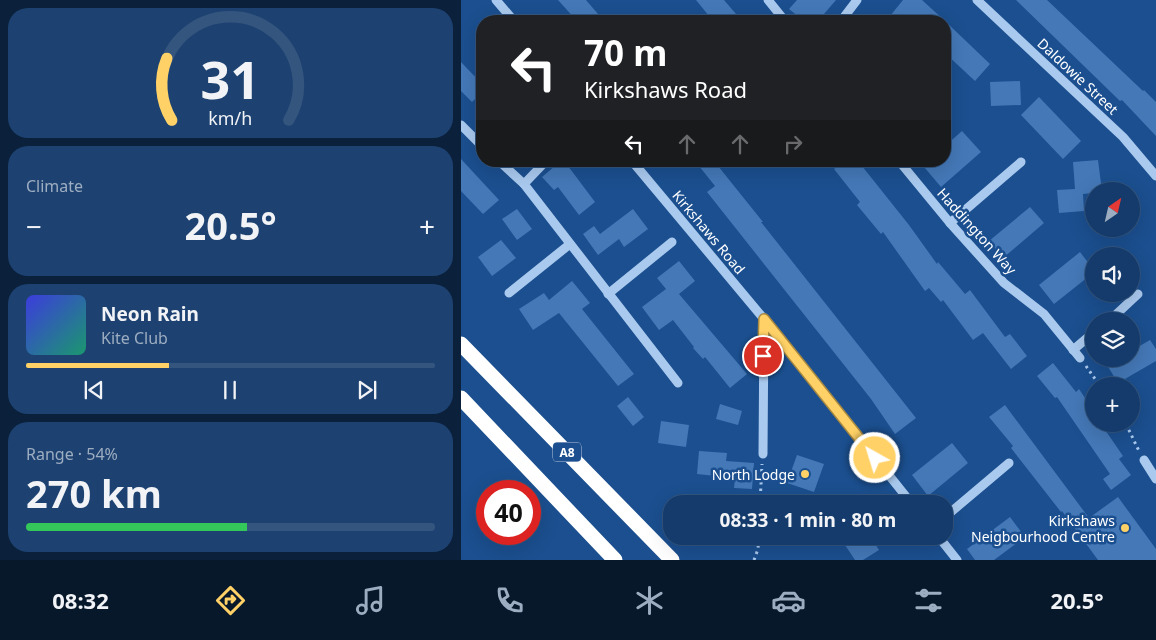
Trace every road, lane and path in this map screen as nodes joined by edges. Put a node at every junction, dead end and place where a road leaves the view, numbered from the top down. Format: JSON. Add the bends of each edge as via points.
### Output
{"nodes":[{"id":1,"x":496,"y":0,"type":"edge"},
{"id":2,"x":768,"y":0,"type":"edge"},
{"id":3,"x":857,"y":0,"type":"edge"},
{"id":4,"x":977,"y":0,"type":"edge"},
{"id":5,"x":509,"y":15,"type":"edge"},
{"id":6,"x":780,"y":15,"type":"edge"},
{"id":7,"x":846,"y":15,"type":"edge"},
{"id":8,"x":461,"y":125,"type":"edge"},
{"id":9,"x":476,"y":140,"type":"edge"},
{"id":10,"x":1021,"y":162,"type":"dead end"},
{"id":11,"x":506,"y":167,"type":"edge"},
{"id":12,"x":540,"y":167,"type":"edge"},
{"id":13,"x":637,"y":167,"type":"edge"},
{"id":14,"x":904,"y":167,"type":"edge"},
{"id":15,"x":1156,"y":176,"type":"edge"},
{"id":16,"x":524,"y":184,"type":"junction"},
{"id":17,"x":950,"y":223,"type":"junction"},
{"id":18,"x":672,"y":242,"type":"dead end"},
{"id":19,"x":570,"y":244,"type":"junction"},
{"id":20,"x":509,"y":293,"type":"dead end"},
{"id":21,"x":608,"y":294,"type":"junction"},
{"id":22,"x":1129,"y":302,"type":"edge"},
{"id":23,"x":1119,"y":312,"type":"edge"},
{"id":24,"x":764,"y":319,"type":"junction"},
{"id":25,"x":1085,"y":340,"type":"edge"},
{"id":26,"x":461,"y":344,"type":"edge"},
{"id":27,"x":1073,"y":350,"type":"junction"},
{"id":28,"x":1080,"y":358,"type":"joint"},
{"id":29,"x":1094,"y":377,"type":"edge"},
{"id":30,"x":678,"y":384,"type":"dead end"},
{"id":31,"x":461,"y":398,"type":"edge"},
{"id":32,"x":1130,"y":432,"type":"edge"},
{"id":33,"x":763,"y":454,"type":"joint"},
{"id":34,"x":1144,"y":460,"type":"joint"},
{"id":35,"x":1009,"y":463,"type":"dead end"},
{"id":36,"x":1156,"y":479,"type":"edge"},
{"id":37,"x":761,"y":495,"type":"edge"},
{"id":38,"x":905,"y":495,"type":"edge"},
{"id":39,"x":953,"y":509,"type":"edge"},
{"id":40,"x":758,"y":545,"type":"edge"},
{"id":41,"x":946,"y":545,"type":"edge"},
{"id":42,"x":615,"y":560,"type":"edge"},
{"id":43,"x":672,"y":560,"type":"edge"},
{"id":44,"x":754,"y":560,"type":"edge"},
{"id":45,"x":957,"y":560,"type":"edge"}],
"edges":[{"from":1,"to":5,"type":"street"},
{"from":2,"to":6,"type":"street"},
{"from":3,"to":7,"type":"street"},
{"from":4,"to":15,"type":"street","name":"Daldowie Street","via":[[1123,137]]},
{"from":8,"to":9,"type":"street"},
{"from":10,"to":17,"type":"street"},
{"from":11,"to":16,"type":"street"},
{"from":12,"to":16,"type":"street"},
{"from":13,"to":24,"type":"street","name":"Kirkshaws Road"},
{"from":14,"to":17,"type":"street","name":"Haddington Way"},
{"from":16,"to":19,"type":"street"},
{"from":17,"to":27,"type":"street","name":"Haddington Way","via":[[1004,283],[1044,314]]},
{"from":18,"to":21,"type":"street"},
{"from":19,"to":20,"type":"street"},
{"from":19,"to":21,"type":"street"},
{"from":21,"to":30,"type":"street"},
{"from":22,"to":23,"type":"street"},
{"from":24,"to":33,"type":"street"},
{"from":24,"to":38,"type":"street","name":"Kirkshaws Road"},
{"from":25,"to":27,"type":"street"},
{"from":26,"to":43,"type":"highway","number":"A8"},
{"from":27,"to":28,"type":"street","name":"Haddington Way"},
{"from":28,"to":29,"type":"path"},
{"from":31,"to":42,"type":"highway"},
{"from":32,"to":34,"type":"path"},
{"from":33,"to":37,"type":"path"},
{"from":34,"to":36,"type":"street"},
{"from":35,"to":39,"type":"street"},
{"from":40,"to":44,"type":"path"},
{"from":41,"to":45,"type":"street"}]}
